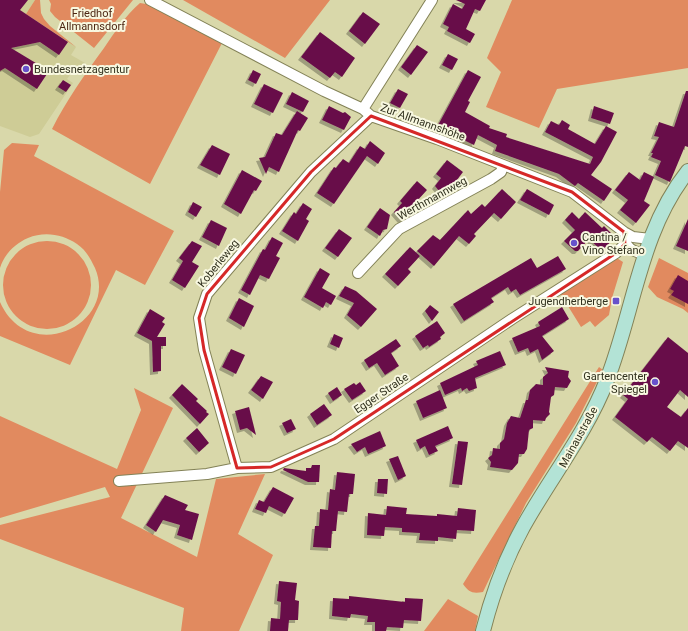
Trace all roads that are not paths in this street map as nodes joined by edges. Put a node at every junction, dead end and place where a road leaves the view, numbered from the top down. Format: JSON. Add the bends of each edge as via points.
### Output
{"nodes":[{"id":1,"x":150,"y":0,"type":"edge"},
{"id":2,"x":432,"y":0,"type":"edge"},
{"id":3,"x":363,"y":109,"type":"junction"},
{"id":4,"x":371,"y":116,"type":"junction"},
{"id":5,"x":504,"y":165,"type":"junction"},
{"id":6,"x":688,"y":171,"type":"edge"},
{"id":7,"x":624,"y":232,"type":"junction"},
{"id":8,"x":650,"y":239,"type":"junction"},
{"id":9,"x":625,"y":244,"type":"junction"},
{"id":10,"x":645,"y":255,"type":"junction"},
{"id":11,"x":358,"y":273,"type":"dead end"},
{"id":12,"x":237,"y":468,"type":"junction"},
{"id":13,"x":119,"y":481,"type":"dead end"},
{"id":14,"x":483,"y":631,"type":"edge"}],
"edges":[{"from":1,"to":3,"type":"street","name":"Zur Allmannshöhe"},
{"from":2,"to":3,"type":"street"},
{"from":3,"to":4,"type":"street","name":"Zur Allmannshöhe"},
{"from":4,"to":5,"type":"street","name":"Zur Allmannshöhe","via":[[437,138]]},
{"from":4,"to":12,"type":"street","name":"Koberleweg","via":[[311,172],[207,294],[200,318],[204,350]]},
{"from":5,"to":7,"type":"street","name":"Zur Allmannshöhe","via":[[572,192]]},
{"from":5,"to":11,"type":"street","name":"Werthmannweg","via":[[501,172],[491,179],[399,229]]},
{"from":6,"to":8,"type":"main road","name":"Mainaustraße","via":[[667,204]]},
{"from":7,"to":8,"type":"street","name":"Zur Allmannshöhe","via":[[633,237]]},
{"from":7,"to":9,"type":"street"},
{"from":8,"to":10,"type":"main road","name":"Mainaustraße"},
{"from":9,"to":10,"type":"street"},
{"from":9,"to":12,"type":"street","name":"Egger Straße","via":[[616,253],[512,319],[334,440],[271,467]]},
{"from":10,"to":14,"type":"main road","name":"Mainaustraße","via":[[607,380],[588,421],[523,527],[507,558]]},
{"from":12,"to":13,"type":"street","name":"Egger Straße","via":[[207,474]]}]}
